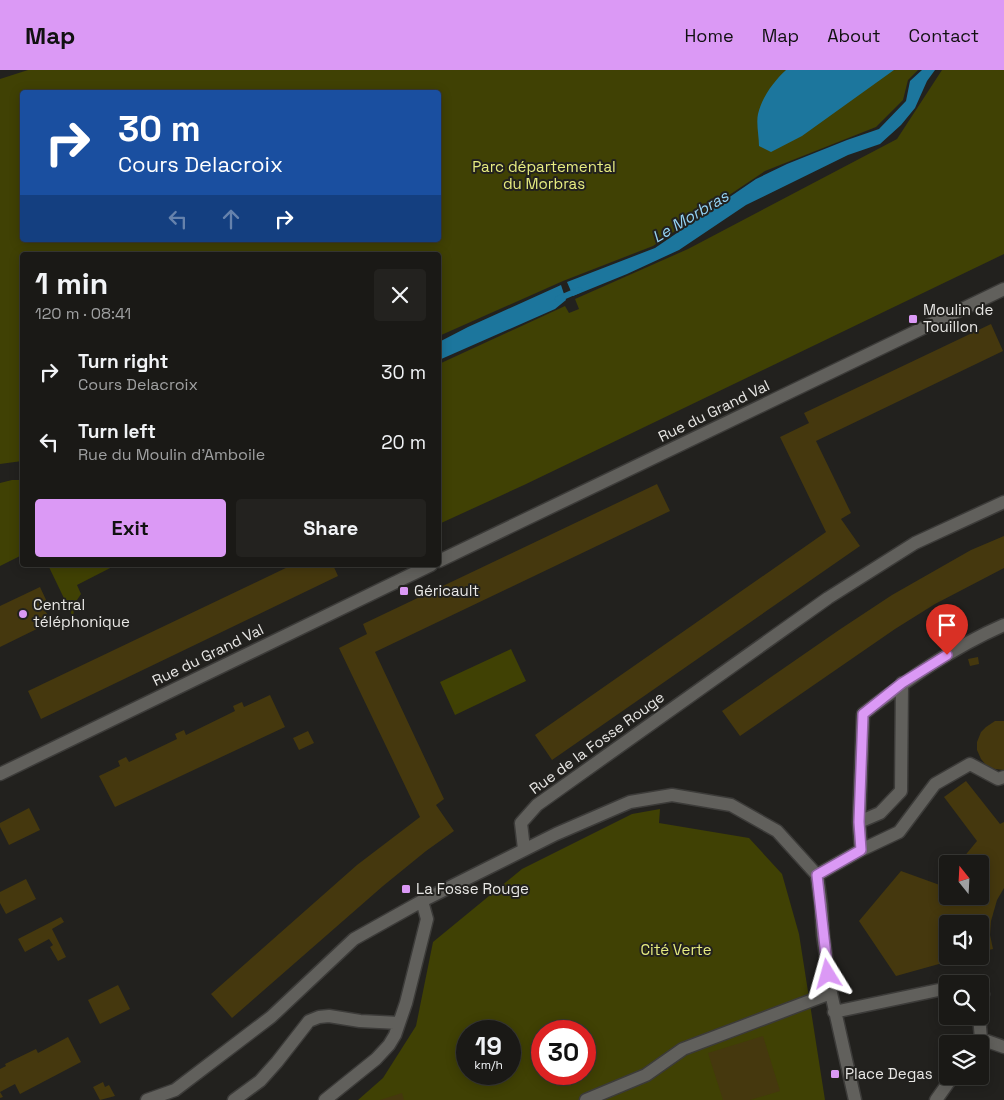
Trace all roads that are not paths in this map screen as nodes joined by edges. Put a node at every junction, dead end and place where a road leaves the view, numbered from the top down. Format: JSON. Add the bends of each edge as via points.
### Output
{"nodes":[{"id":1,"x":1004,"y":289,"type":"edge"},
{"id":2,"x":1004,"y":502,"type":"edge"},
{"id":3,"x":441,"y":560,"type":"edge"},
{"id":4,"x":427,"y":567,"type":"edge"},
{"id":5,"x":1004,"y":625,"type":"edge"},
{"id":6,"x":902,"y":683,"type":"junction"},
{"id":7,"x":0,"y":774,"type":"edge"},
{"id":8,"x":1004,"y":776,"type":"edge"},
{"id":9,"x":859,"y":822,"type":"junction"},
{"id":10,"x":524,"y":849,"type":"junction"},
{"id":11,"x":861,"y":850,"type":"junction"},
{"id":12,"x":817,"y":875,"type":"junction"},
{"id":13,"x":422,"y":901,"type":"junction"},
{"id":14,"x":939,"y":990,"type":"edge"},
{"id":15,"x":831,"y":993,"type":"junction"},
{"id":16,"x":834,"y":1012,"type":"junction"},
{"id":17,"x":399,"y":1023,"type":"junction"},
{"id":18,"x":989,"y":1044,"type":"edge"},
{"id":19,"x":1004,"y":1047,"type":"edge"},
{"id":20,"x":947,"y":1085,"type":"edge"},
{"id":21,"x":146,"y":1100,"type":"edge"},
{"id":22,"x":234,"y":1100,"type":"edge"},
{"id":23,"x":325,"y":1100,"type":"edge"},
{"id":24,"x":586,"y":1100,"type":"edge"},
{"id":25,"x":856,"y":1100,"type":"edge"},
{"id":26,"x":936,"y":1100,"type":"edge"}],
"edges":[{"from":1,"to":3,"type":"street","name":"Rue du Grand Val"},
{"from":2,"to":10,"type":"street","name":"Rue de la Fosse Rouge","via":[[915,543],[828,598],[537,805],[521,823]]},
{"from":4,"to":7,"type":"street","name":"Rue du Grand Val"},
{"from":5,"to":6,"type":"street","via":[[977,636]]},
{"from":6,"to":9,"type":"street","via":[[863,714]]},
{"from":6,"to":9,"type":"street","via":[[901,791],[880,812]]},
{"from":8,"to":11,"type":"street","via":[[998,779],[970,764],[935,784],[899,832]]},
{"from":9,"to":11,"type":"street"},
{"from":10,"to":12,"type":"street","via":[[630,802],[672,795],[732,805],[777,831]]},
{"from":10,"to":13,"type":"street"},
{"from":11,"to":12,"type":"street"},
{"from":12,"to":15,"type":"street"},
{"from":13,"to":17,"type":"street","via":[[427,919]]},
{"from":13,"to":21,"type":"street","via":[[354,939],[272,1017],[175,1090]]},
{"from":14,"to":16,"type":"street"},
{"from":15,"to":16,"type":"street"},
{"from":15,"to":24,"type":"street","via":[[683,1049],[646,1075]]},
{"from":16,"to":25,"type":"street"},
{"from":17,"to":22,"type":"street","via":[[329,1016],[314,1019],[300,1031],[260,1081]]},
{"from":17,"to":23,"type":"street","via":[[389,1045]]},
{"from":18,"to":19,"type":"street"},
{"from":20,"to":26,"type":"street"}]}
